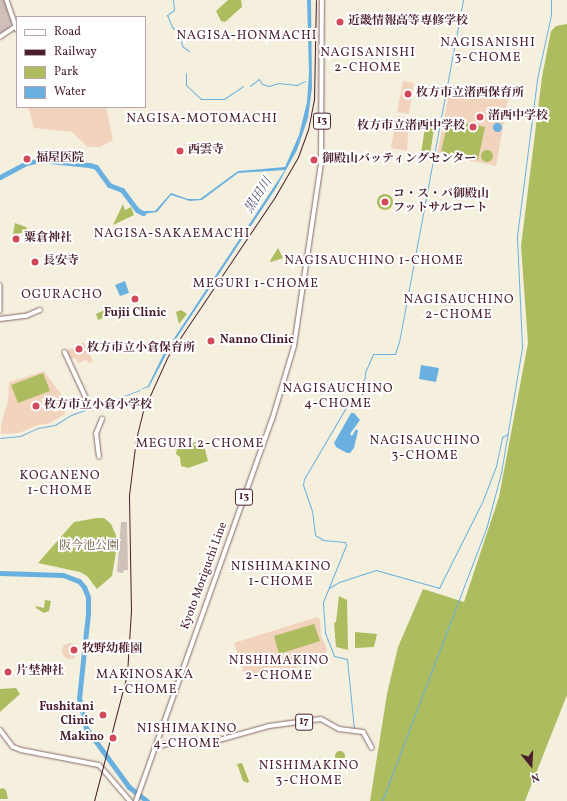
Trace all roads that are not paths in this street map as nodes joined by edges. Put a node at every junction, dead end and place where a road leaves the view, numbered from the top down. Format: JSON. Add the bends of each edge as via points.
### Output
{"nodes":[{"id":1,"x":7,"y":0,"type":"edge"},
{"id":2,"x":322,"y":0,"type":"edge"},
{"id":3,"x":16,"y":28,"type":"edge"},
{"id":4,"x":0,"y":37,"type":"edge"},
{"id":5,"x":0,"y":285,"type":"edge"},
{"id":6,"x":40,"y":310,"type":"dead end"},
{"id":7,"x":0,"y":312,"type":"edge"},
{"id":8,"x":0,"y":319,"type":"edge"},
{"id":9,"x":65,"y":352,"type":"dead end"},
{"id":10,"x":90,"y":406,"type":"dead end"},
{"id":11,"x":102,"y":419,"type":"dead end"},
{"id":12,"x":99,"y":457,"type":"dead end"},
{"id":13,"x":0,"y":730,"type":"edge"},
{"id":14,"x":154,"y":747,"type":"junction"},
{"id":15,"x":372,"y":748,"type":"dead end"},
{"id":16,"x":136,"y":800,"type":"edge"},
{"id":17,"x":130,"y":801,"type":"edge"}],
"edges":[{"from":1,"to":3,"type":"street"},
{"from":2,"to":14,"type":"main road","name":"Kyoto Moriguchi Line","number":"13","via":[[321,164],[294,346],[272,420]]},
{"from":3,"to":4,"type":"street"},
{"from":5,"to":7,"type":"street"},
{"from":6,"to":8,"type":"street","via":[[26,316]]},
{"from":9,"to":10,"type":"street"},
{"from":11,"to":12,"type":"street","via":[[96,434]]},
{"from":13,"to":17,"type":"main road","via":[[14,747],[21,750],[99,765]]},
{"from":14,"to":15,"type":"main road","number":"17","via":[[183,740],[205,744],[269,726],[320,719],[339,729],[363,732]]},
{"from":14,"to":16,"type":"main road","name":"Kyoto Moriguchi Line","number":"13"}]}
